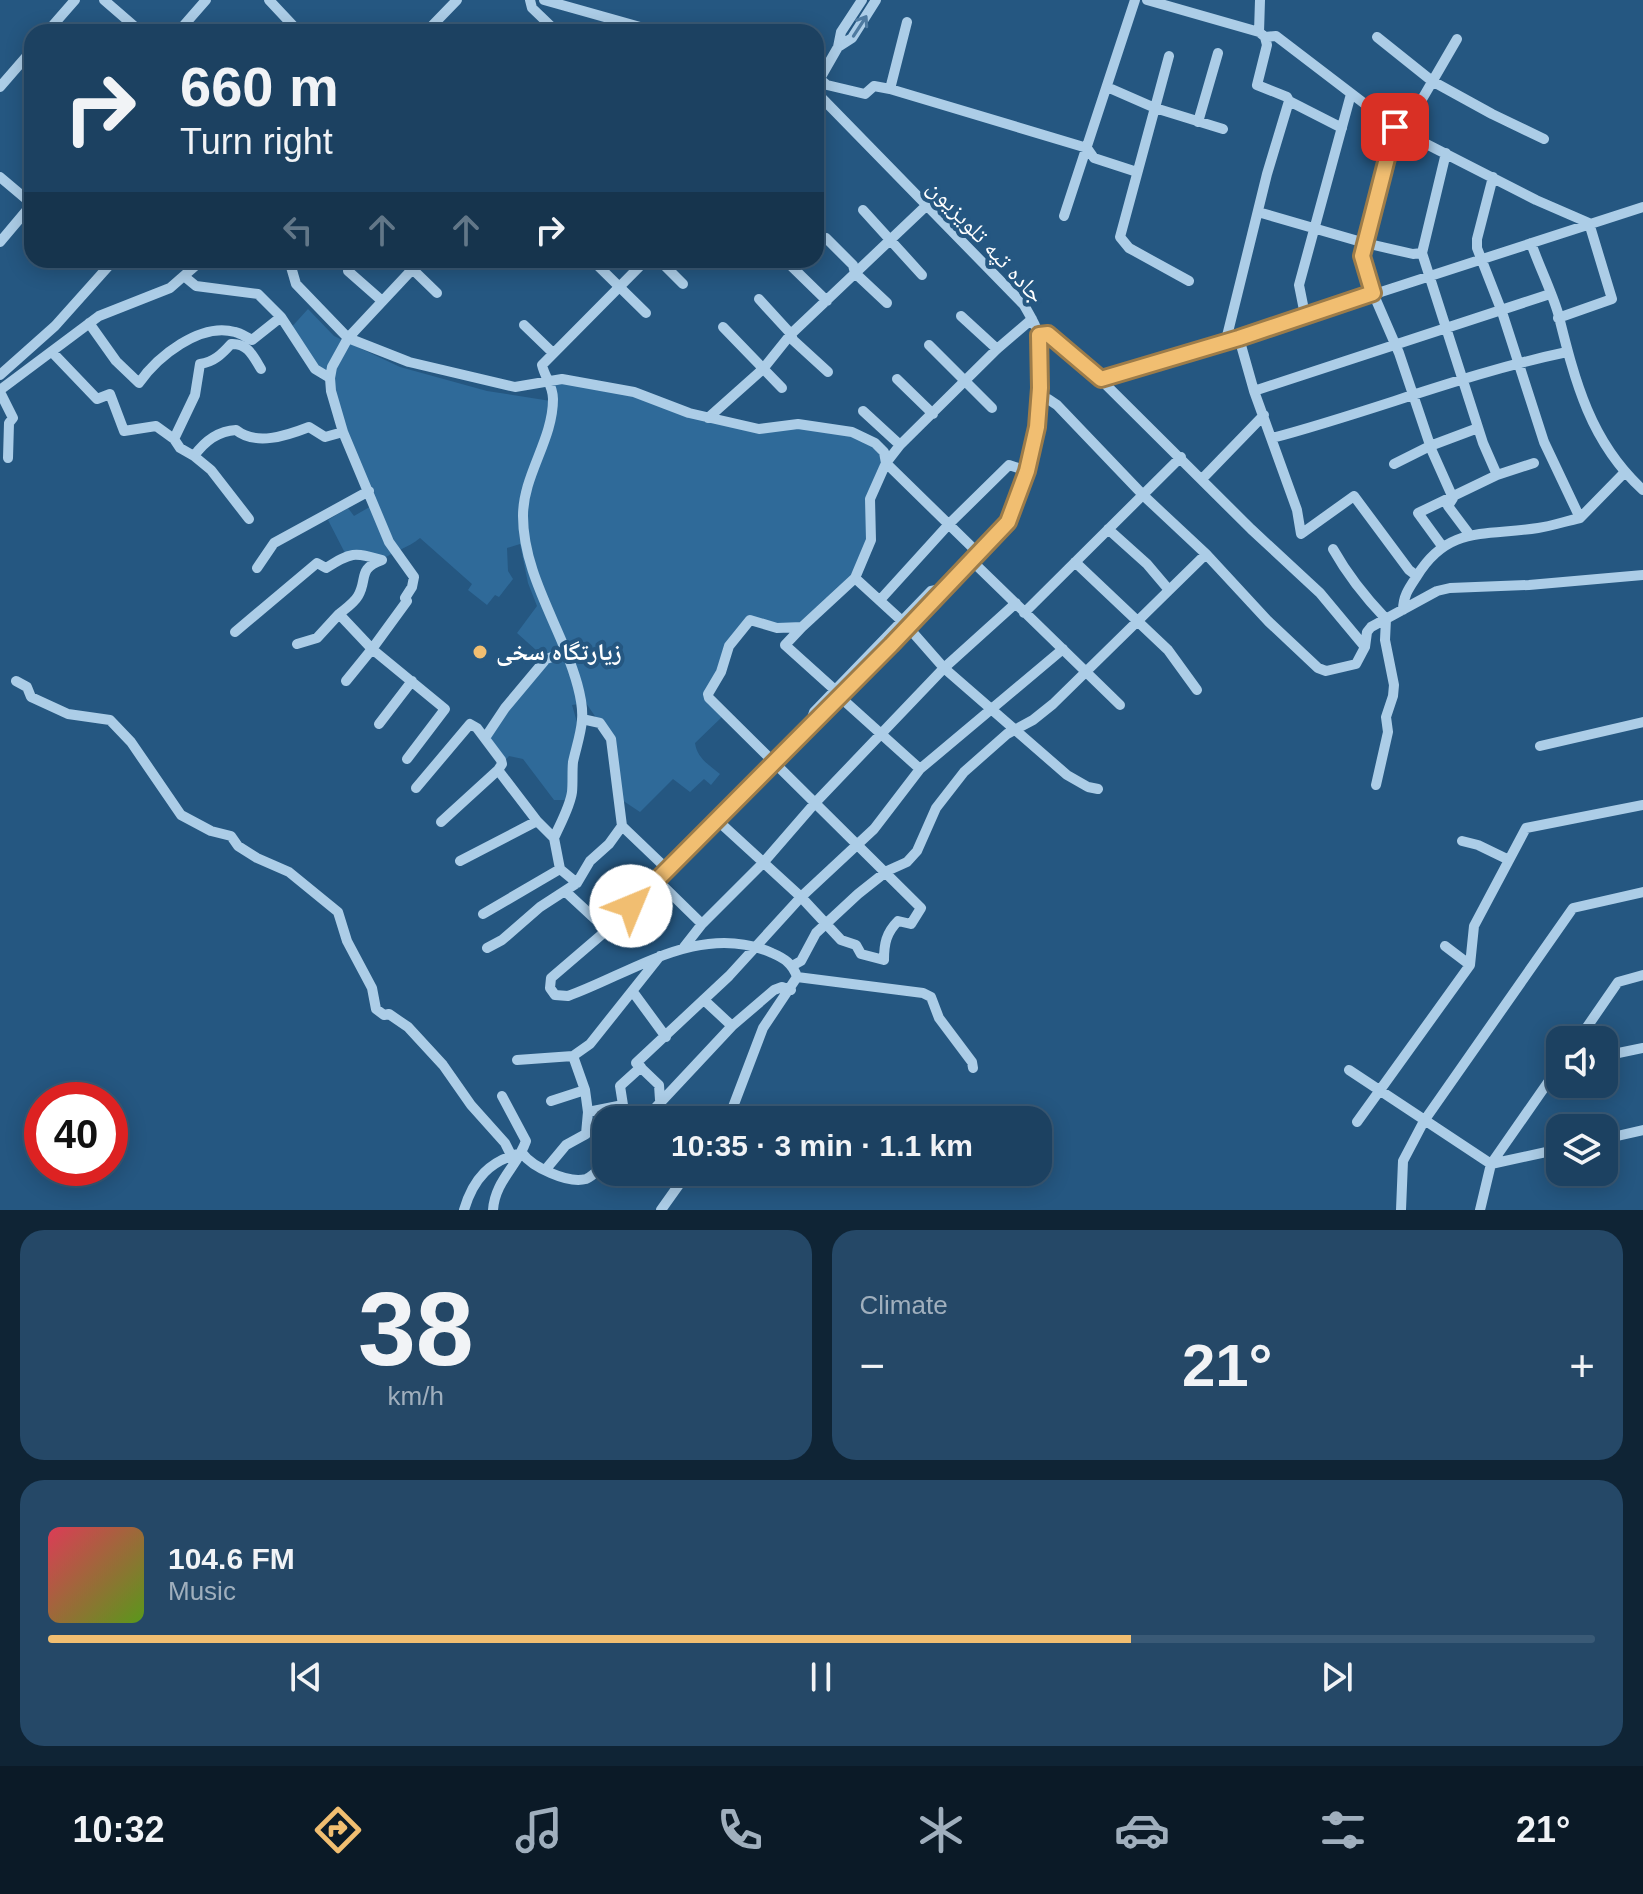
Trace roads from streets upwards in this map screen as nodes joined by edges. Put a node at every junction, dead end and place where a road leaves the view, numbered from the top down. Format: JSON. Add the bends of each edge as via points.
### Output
{"nodes":[{"id":1,"x":75,"y":0,"type":"edge"},
{"id":2,"x":104,"y":0,"type":"edge"},
{"id":3,"x":206,"y":0,"type":"edge"},
{"id":4,"x":269,"y":0,"type":"edge"},
{"id":5,"x":457,"y":0,"type":"edge"},
{"id":6,"x":530,"y":0,"type":"edge"},
{"id":7,"x":544,"y":0,"type":"edge"},
{"id":8,"x":862,"y":0,"type":"edge"},
{"id":9,"x":876,"y":0,"type":"edge"},
{"id":10,"x":1135,"y":0,"type":"edge"},
{"id":11,"x":1147,"y":0,"type":"edge"},
{"id":12,"x":1260,"y":0,"type":"edge"},
{"id":13,"x":907,"y":22,"type":"dead end"},
{"id":14,"x":54,"y":24,"type":"edge"},
{"id":15,"x":132,"y":24,"type":"edge"},
{"id":16,"x":185,"y":24,"type":"edge"},
{"id":17,"x":292,"y":24,"type":"edge"},
{"id":18,"x":434,"y":24,"type":"edge"},
{"id":19,"x":549,"y":24,"type":"edge"},
{"id":20,"x":623,"y":24,"type":"edge"},
{"id":21,"x":1262,"y":35,"type":"junction"},
{"id":22,"x":1377,"y":37,"type":"dead end"},
{"id":23,"x":1457,"y":39,"type":"dead end"},
{"id":24,"x":838,"y":47,"type":"junction"},
{"id":25,"x":1218,"y":53,"type":"dead end"},
{"id":26,"x":1169,"y":56,"type":"dead end"},
{"id":27,"x":24,"y":59,"type":"edge"},
{"id":28,"x":824,"y":71,"type":"edge"},
{"id":29,"x":1432,"y":81,"type":"junction"},
{"id":30,"x":824,"y":84,"type":"edge"},
{"id":31,"x":0,"y":87,"type":"edge"},
{"id":32,"x":1107,"y":87,"type":"junction"},
{"id":33,"x":890,"y":89,"type":"junction"},
{"id":34,"x":824,"y":91,"type":"edge"},
{"id":35,"x":1351,"y":94,"type":"junction"},
{"id":36,"x":1289,"y":101,"type":"junction"},
{"id":37,"x":1155,"y":108,"type":"junction"},
{"id":38,"x":1198,"y":122,"type":"junction"},
{"id":39,"x":1342,"y":128,"type":"junction"},
{"id":40,"x":1223,"y":129,"type":"dead end"},
{"id":41,"x":1399,"y":129,"type":"junction"},
{"id":42,"x":1544,"y":139,"type":"dead end"},
{"id":43,"x":1087,"y":148,"type":"junction"},
{"id":44,"x":1446,"y":153,"type":"junction"},
{"id":45,"x":1137,"y":172,"type":"junction"},
{"id":46,"x":0,"y":177,"type":"edge"},
{"id":47,"x":1493,"y":177,"type":"junction"},
{"id":48,"x":24,"y":197,"type":"edge"},
{"id":49,"x":927,"y":205,"type":"junction"},
{"id":50,"x":1643,"y":207,"type":"edge"},
{"id":51,"x":863,"y":210,"type":"dead end"},
{"id":52,"x":1258,"y":212,"type":"junction"},
{"id":53,"x":24,"y":214,"type":"edge"},
{"id":54,"x":1064,"y":216,"type":"dead end"},
{"id":55,"x":1589,"y":223,"type":"junction"},
{"id":56,"x":1314,"y":226,"type":"junction"},
{"id":57,"x":826,"y":238,"type":"dead end"},
{"id":58,"x":0,"y":242,"type":"edge"},
{"id":59,"x":890,"y":242,"type":"junction"},
{"id":60,"x":1365,"y":243,"type":"junction"},
{"id":61,"x":1531,"y":243,"type":"junction"},
{"id":62,"x":1422,"y":253,"type":"junction"},
{"id":63,"x":1484,"y":259,"type":"junction"},
{"id":64,"x":194,"y":268,"type":"edge"},
{"id":65,"x":291,"y":268,"type":"edge"},
{"id":66,"x":600,"y":268,"type":"edge"},
{"id":67,"x":638,"y":268,"type":"edge"},
{"id":68,"x":667,"y":268,"type":"edge"},
{"id":69,"x":793,"y":268,"type":"edge"},
{"id":70,"x":106,"y":269,"type":"edge"},
{"id":71,"x":412,"y":269,"type":"joint"},
{"id":72,"x":348,"y":271,"type":"dead end"},
{"id":73,"x":855,"y":273,"type":"junction"},
{"id":74,"x":922,"y":275,"type":"dead end"},
{"id":75,"x":1428,"y":276,"type":"junction"},
{"id":76,"x":185,"y":277,"type":"junction"},
{"id":77,"x":1189,"y":281,"type":"dead end"},
{"id":78,"x":683,"y":284,"type":"dead end"},
{"id":79,"x":619,"y":288,"type":"junction"},
{"id":80,"x":437,"y":293,"type":"dead end"},
{"id":81,"x":1373,"y":293,"type":"junction"},
{"id":82,"x":1550,"y":294,"type":"junction"},
{"id":83,"x":759,"y":299,"type":"dead end"},
{"id":84,"x":381,"y":300,"type":"junction"},
{"id":85,"x":827,"y":301,"type":"junction"},
{"id":86,"x":887,"y":303,"type":"dead end"},
{"id":87,"x":1502,"y":312,"type":"junction"},
{"id":88,"x":646,"y":313,"type":"dead end"},
{"id":89,"x":1305,"y":315,"type":"junction"},
{"id":90,"x":961,"y":316,"type":"dead end"},
{"id":91,"x":281,"y":317,"type":"junction"},
{"id":92,"x":1558,"y":318,"type":"junction"},
{"id":93,"x":1032,"y":319,"type":"junction"},
{"id":94,"x":89,"y":323,"type":"junction"},
{"id":95,"x":524,"y":325,"type":"dead end"},
{"id":96,"x":723,"y":327,"type":"dead end"},
{"id":97,"x":1448,"y":329,"type":"junction"},
{"id":98,"x":791,"y":334,"type":"junction"},
{"id":99,"x":1039,"y":335,"type":"junction"},
{"id":100,"x":348,"y":338,"type":"junction"},
{"id":101,"x":1234,"y":339,"type":"junction"},
{"id":102,"x":1395,"y":344,"type":"junction"},
{"id":103,"x":929,"y":345,"type":"dead end"},
{"id":104,"x":997,"y":349,"type":"junction"},
{"id":105,"x":52,"y":352,"type":"junction"},
{"id":106,"x":1567,"y":352,"type":"junction"},
{"id":107,"x":553,"y":353,"type":"junction"},
{"id":108,"x":1519,"y":362,"type":"junction"},
{"id":109,"x":261,"y":369,"type":"dead end"},
{"id":110,"x":763,"y":369,"type":"junction"},
{"id":111,"x":828,"y":372,"type":"dead end"},
{"id":112,"x":0,"y":375,"type":"edge"},
{"id":113,"x":330,"y":378,"type":"junction"},
{"id":114,"x":897,"y":379,"type":"dead end"},
{"id":115,"x":1101,"y":379,"type":"junction"},
{"id":116,"x":1463,"y":380,"type":"junction"},
{"id":117,"x":965,"y":381,"type":"junction"},
{"id":118,"x":551,"y":382,"type":"junction"},
{"id":119,"x":782,"y":388,"type":"dead end"},
{"id":120,"x":0,"y":391,"type":"edge"},
{"id":121,"x":1254,"y":391,"type":"junction"},
{"id":122,"x":1412,"y":395,"type":"junction"},
{"id":123,"x":1039,"y":399,"type":"junction"},
{"id":124,"x":992,"y":408,"type":"dead end"},
{"id":125,"x":863,"y":411,"type":"dead end"},
{"id":126,"x":933,"y":414,"type":"junction"},
{"id":127,"x":1264,"y":415,"type":"junction"},
{"id":128,"x":708,"y":418,"type":"junction"},
{"id":129,"x":1478,"y":428,"type":"junction"},
{"id":130,"x":343,"y":432,"type":"junction"},
{"id":131,"x":1272,"y":438,"type":"junction"},
{"id":132,"x":174,"y":439,"type":"junction"},
{"id":133,"x":900,"y":445,"type":"junction"},
{"id":134,"x":1430,"y":446,"type":"junction"},
{"id":135,"x":194,"y":456,"type":"junction"},
{"id":136,"x":1181,"y":457,"type":"junction"},
{"id":137,"x":8,"y":458,"type":"dead end"},
{"id":138,"x":886,"y":463,"type":"junction"},
{"id":139,"x":1534,"y":463,"type":"dead end"},
{"id":140,"x":1394,"y":464,"type":"dead end"},
{"id":141,"x":1027,"y":471,"type":"junction"},
{"id":142,"x":1624,"y":473,"type":"junction"},
{"id":143,"x":1497,"y":475,"type":"junction"},
{"id":144,"x":1202,"y":479,"type":"junction"},
{"id":145,"x":1643,"y":490,"type":"edge"},
{"id":146,"x":369,"y":491,"type":"junction"},
{"id":147,"x":1144,"y":496,"type":"junction"},
{"id":148,"x":1453,"y":498,"type":"junction"},
{"id":149,"x":1580,"y":518,"type":"junction"},
{"id":150,"x":249,"y":519,"type":"dead end"},
{"id":151,"x":949,"y":524,"type":"junction"},
{"id":152,"x":1108,"y":529,"type":"junction"},
{"id":153,"x":1469,"y":534,"type":"junction"},
{"id":154,"x":1442,"y":546,"type":"junction"},
{"id":155,"x":1333,"y":549,"type":"dead end"},
{"id":156,"x":395,"y":551,"type":"junction"},
{"id":157,"x":1206,"y":554,"type":"junction"},
{"id":158,"x":976,"y":558,"type":"junction"},
{"id":159,"x":382,"y":560,"type":"junction"},
{"id":160,"x":1075,"y":562,"type":"junction"},
{"id":161,"x":257,"y":568,"type":"dead end"},
{"id":162,"x":1643,"y":575,"type":"edge"},
{"id":163,"x":1417,"y":576,"type":"junction"},
{"id":164,"x":855,"y":578,"type":"junction"},
{"id":165,"x":1169,"y":590,"type":"junction"},
{"id":166,"x":880,"y":600,"type":"junction"},
{"id":167,"x":1016,"y":603,"type":"junction"},
{"id":168,"x":1403,"y":610,"type":"junction"},
{"id":169,"x":1024,"y":613,"type":"junction"},
{"id":170,"x":339,"y":614,"type":"junction"},
{"id":171,"x":1386,"y":619,"type":"junction"},
{"id":172,"x":1139,"y":621,"type":"junction"},
{"id":173,"x":905,"y":624,"type":"junction"},
{"id":174,"x":802,"y":627,"type":"junction"},
{"id":175,"x":235,"y":632,"type":"dead end"},
{"id":176,"x":297,"y":644,"type":"dead end"},
{"id":177,"x":1365,"y":647,"type":"junction"},
{"id":178,"x":372,"y":649,"type":"junction"},
{"id":179,"x":1063,"y":649,"type":"junction"},
{"id":180,"x":567,"y":652,"type":"junction"},
{"id":181,"x":944,"y":668,"type":"junction"},
{"id":182,"x":1087,"y":672,"type":"junction"},
{"id":183,"x":16,"y":681,"type":"dead end"},
{"id":184,"x":346,"y":681,"type":"dead end"},
{"id":185,"x":412,"y":681,"type":"junction"},
{"id":186,"x":1197,"y":690,"type":"dead end"},
{"id":187,"x":838,"y":694,"type":"junction"},
{"id":188,"x":1120,"y":705,"type":"dead end"},
{"id":189,"x":991,"y":710,"type":"junction"},
{"id":190,"x":582,"y":719,"type":"junction"},
{"id":191,"x":1643,"y":722,"type":"edge"},
{"id":192,"x":379,"y":724,"type":"dead end"},
{"id":193,"x":1015,"y":729,"type":"junction"},
{"id":194,"x":881,"y":735,"type":"junction"},
{"id":195,"x":485,"y":738,"type":"junction"},
{"id":196,"x":1540,"y":746,"type":"dead end"},
{"id":197,"x":407,"y":759,"type":"dead end"},
{"id":198,"x":775,"y":762,"type":"junction"},
{"id":199,"x":920,"y":769,"type":"junction"},
{"id":200,"x":498,"y":770,"type":"junction"},
{"id":201,"x":1376,"y":785,"type":"dead end"},
{"id":202,"x":416,"y":788,"type":"dead end"},
{"id":203,"x":1098,"y":789,"type":"dead end"},
{"id":204,"x":815,"y":803,"type":"junction"},
{"id":205,"x":1643,"y":805,"type":"edge"},
{"id":206,"x":717,"y":820,"type":"junction"},
{"id":207,"x":537,"y":821,"type":"junction"},
{"id":208,"x":441,"y":822,"type":"dead end"},
{"id":209,"x":622,"y":826,"type":"junction"},
{"id":210,"x":554,"y":838,"type":"junction"},
{"id":211,"x":1462,"y":841,"type":"dead end"},
{"id":212,"x":858,"y":844,"type":"junction"},
{"id":213,"x":1509,"y":860,"type":"junction"},
{"id":214,"x":460,"y":861,"type":"dead end"},
{"id":215,"x":763,"y":863,"type":"junction"},
{"id":216,"x":560,"y":869,"type":"junction"},
{"id":217,"x":668,"y":870,"type":"junction"},
{"id":218,"x":887,"y":871,"type":"junction"},
{"id":219,"x":657,"y":880,"type":"junction"},
{"id":220,"x":577,"y":883,"type":"junction"},
{"id":221,"x":566,"y":892,"type":"junction"},
{"id":222,"x":1643,"y":892,"type":"edge"},
{"id":223,"x":801,"y":897,"type":"junction"},
{"id":224,"x":483,"y":914,"type":"dead end"},
{"id":225,"x":702,"y":924,"type":"junction"},
{"id":226,"x":826,"y":924,"type":"junction"},
{"id":227,"x":607,"y":930,"type":"junction"},
{"id":228,"x":757,"y":946,"type":"junction"},
{"id":229,"x":1445,"y":946,"type":"dead end"},
{"id":230,"x":684,"y":947,"type":"junction"},
{"id":231,"x":487,"y":948,"type":"dead end"},
{"id":232,"x":661,"y":955,"type":"junction"},
{"id":233,"x":1470,"y":965,"type":"junction"},
{"id":234,"x":792,"y":966,"type":"junction"},
{"id":235,"x":1643,"y":975,"type":"edge"},
{"id":236,"x":797,"y":977,"type":"junction"},
{"id":237,"x":791,"y":990,"type":"junction"},
{"id":238,"x":633,"y":992,"type":"junction"},
{"id":239,"x":704,"y":1000,"type":"junction"},
{"id":240,"x":732,"y":1026,"type":"junction"},
{"id":241,"x":1588,"y":1026,"type":"edge"},
{"id":242,"x":666,"y":1037,"type":"junction"},
{"id":243,"x":1643,"y":1048,"type":"edge"},
{"id":244,"x":1618,"y":1053,"type":"edge"},
{"id":245,"x":573,"y":1056,"type":"junction"},
{"id":246,"x":517,"y":1060,"type":"dead end"},
{"id":247,"x":641,"y":1067,"type":"junction"},
{"id":248,"x":973,"y":1068,"type":"dead end"},
{"id":249,"x":1349,"y":1070,"type":"dead end"},
{"id":250,"x":1546,"y":1086,"type":"edge"},
{"id":251,"x":1379,"y":1089,"type":"junction"},
{"id":252,"x":585,"y":1090,"type":"junction"},
{"id":253,"x":502,"y":1096,"type":"dead end"},
{"id":254,"x":660,"y":1100,"type":"junction"},
{"id":255,"x":551,"y":1101,"type":"dead end"},
{"id":256,"x":655,"y":1106,"type":"edge"},
{"id":257,"x":733,"y":1106,"type":"edge"},
{"id":258,"x":588,"y":1112,"type":"junction"},
{"id":259,"x":1424,"y":1121,"type":"junction"},
{"id":260,"x":1357,"y":1122,"type":"dead end"},
{"id":261,"x":1643,"y":1130,"type":"edge"},
{"id":262,"x":1618,"y":1136,"type":"edge"},
{"id":263,"x":1546,"y":1152,"type":"edge"},
{"id":264,"x":517,"y":1154,"type":"junction"},
{"id":265,"x":1491,"y":1164,"type":"junction"},
{"id":266,"x":546,"y":1169,"type":"junction"},
{"id":267,"x":592,"y":1174,"type":"edge"},
{"id":268,"x":678,"y":1186,"type":"edge"},
{"id":269,"x":464,"y":1210,"type":"edge"},
{"id":270,"x":493,"y":1210,"type":"edge"},
{"id":271,"x":661,"y":1210,"type":"edge"},
{"id":272,"x":1401,"y":1210,"type":"edge"},
{"id":273,"x":1480,"y":1210,"type":"edge"}],
"edges":[{"from":1,"to":14,"type":"street"},
{"from":2,"to":15,"type":"street"},
{"from":3,"to":16,"type":"street"},
{"from":4,"to":17,"type":"street"},
{"from":5,"to":18,"type":"street"},
{"from":6,"to":19,"type":"street"},
{"from":7,"to":20,"type":"street"},
{"from":8,"to":24,"type":"street","via":[[841,32]]},
{"from":24,"to":9,"type":"street","one_way":true,"via":[[852,38]]},
{"from":10,"to":32,"type":"street"},
{"from":11,"to":21,"type":"street"},
{"from":12,"to":21,"type":"street"},
{"from":13,"to":33,"type":"street"},
{"from":21,"to":35,"type":"street","via":[[1276,36]]},
{"from":21,"to":36,"type":"street","via":[[1267,45],[1257,85]]},
{"from":22,"to":29,"type":"street"},
{"from":23,"to":29,"type":"street"},
{"from":24,"to":28,"type":"street"},
{"from":25,"to":38,"type":"street"},
{"from":26,"to":37,"type":"street"},
{"from":27,"to":31,"type":"street"},
{"from":29,"to":41,"type":"street"},
{"from":29,"to":42,"type":"street"},
{"from":30,"to":33,"type":"street","via":[[865,94],[874,86]]},
{"from":32,"to":37,"type":"street"},
{"from":32,"to":43,"type":"street"},
{"from":33,"to":43,"type":"street"},
{"from":34,"to":49,"type":"street","name":"جاده تپه تلویزیون"},
{"from":35,"to":39,"type":"street"},
{"from":35,"to":41,"type":"street"},
{"from":36,"to":39,"type":"street"},
{"from":36,"to":52,"type":"street"},
{"from":37,"to":38,"type":"street"},
{"from":37,"to":45,"type":"street"},
{"from":38,"to":40,"type":"street"},
{"from":39,"to":56,"type":"street"},
{"from":41,"to":44,"type":"street"},
{"from":41,"to":60,"type":"street"},
{"from":43,"to":45,"type":"street","via":[[1094,158]]},
{"from":43,"to":54,"type":"street"},
{"from":44,"to":47,"type":"street"},
{"from":44,"to":62,"type":"street"},
{"from":45,"to":77,"type":"street","via":[[1120,237],[1129,248]]},
{"from":46,"to":48,"type":"street"},
{"from":47,"to":55,"type":"street"},
{"from":47,"to":63,"type":"street","via":[[1477,239]]},
{"from":49,"to":59,"type":"street"},
{"from":49,"to":93,"type":"street","name":"جاده تپه تلویزیون"},
{"from":50,"to":55,"type":"street"},
{"from":51,"to":59,"type":"street"},
{"from":52,"to":56,"type":"street"},
{"from":52,"to":101,"type":"street","via":[[1227,336]]},
{"from":53,"to":58,"type":"street"},
{"from":55,"to":61,"type":"street"},
{"from":55,"to":92,"type":"street","via":[[1612,299]]},
{"from":56,"to":60,"type":"street"},
{"from":56,"to":89,"type":"street","via":[[1299,285]]},
{"from":57,"to":73,"type":"street"},
{"from":59,"to":73,"type":"street"},
{"from":59,"to":74,"type":"street"},
{"from":60,"to":62,"type":"street"},
{"from":60,"to":81,"type":"street","via":[[1362,256]]},
{"from":61,"to":63,"type":"street"},
{"from":61,"to":82,"type":"street"},
{"from":62,"to":75,"type":"street"},
{"from":63,"to":75,"type":"street"},
{"from":63,"to":87,"type":"street"},
{"from":64,"to":76,"type":"street"},
{"from":65,"to":100,"type":"street","via":[[296,284]]},
{"from":66,"to":79,"type":"street"},
{"from":67,"to":79,"type":"street"},
{"from":68,"to":78,"type":"street"},
{"from":69,"to":85,"type":"street"},
{"from":70,"to":112,"type":"street","via":[[55,326]]},
{"from":71,"to":80,"type":"street"},
{"from":71,"to":84,"type":"street"},
{"from":72,"to":84,"type":"street"},
{"from":73,"to":85,"type":"street"},
{"from":73,"to":86,"type":"street"},
{"from":75,"to":81,"type":"street"},
{"from":75,"to":97,"type":"street"},
{"from":76,"to":91,"type":"street","via":[[196,286],[258,294]]},
{"from":76,"to":94,"type":"street"},
{"from":79,"to":88,"type":"street"},
{"from":79,"to":107,"type":"street"},
{"from":81,"to":89,"type":"street"},
{"from":81,"to":102,"type":"street"},
{"from":82,"to":87,"type":"street"},
{"from":82,"to":92,"type":"street"},
{"from":83,"to":98,"type":"street"},
{"from":84,"to":100,"type":"street"},
{"from":85,"to":98,"type":"street"},
{"from":87,"to":97,"type":"street"},
{"from":87,"to":108,"type":"street"},
{"from":89,"to":101,"type":"street"},
{"from":90,"to":104,"type":"street"},
{"from":91,"to":94,"type":"street","via":[[252,340],[220,330],[198,336],[154,363],[139,383]]},
{"from":91,"to":113,"type":"street","via":[[315,369]]},
{"from":92,"to":106,"type":"street"},
{"from":93,"to":99,"type":"street","name":"جاده تپه تلویزیون"},
{"from":93,"to":104,"type":"street"},
{"from":94,"to":105,"type":"street"},
{"from":95,"to":107,"type":"street"},
{"from":96,"to":110,"type":"street"},
{"from":97,"to":102,"type":"street"},
{"from":97,"to":116,"type":"street"},
{"from":98,"to":110,"type":"street"},
{"from":98,"to":111,"type":"street"},
{"from":99,"to":115,"type":"street","via":[[1048,334]]},
{"from":99,"to":123,"type":"street","name":"جاده تپه تلویزیون"},
{"from":100,"to":113,"type":"street"},
{"from":100,"to":118,"type":"street","via":[[437,370],[515,387]]},
{"from":101,"to":115,"type":"street"},
{"from":101,"to":121,"type":"street"},
{"from":102,"to":121,"type":"street"},
{"from":102,"to":122,"type":"street"},
{"from":103,"to":117,"type":"street"},
{"from":104,"to":117,"type":"street"},
{"from":105,"to":120,"type":"street"},
{"from":105,"to":132,"type":"street","via":[[97,399],[110,394],[124,431],[156,426]]},
{"from":106,"to":108,"type":"street"},
{"from":106,"to":142,"type":"street","via":[[1590,419]]},
{"from":107,"to":118,"type":"street","via":[[542,365]]},
{"from":108,"to":116,"type":"street"},
{"from":108,"to":149,"type":"street","via":[[1544,442]]},
{"from":109,"to":132,"type":"street","via":[[240,344],[231,344],[222,355],[200,364],[195,395]]},
{"from":110,"to":119,"type":"street"},
{"from":110,"to":128,"type":"street"},
{"from":113,"to":130,"type":"street"},
{"from":114,"to":126,"type":"street"},
{"from":115,"to":136,"type":"street"},
{"from":116,"to":122,"type":"street"},
{"from":116,"to":129,"type":"street"},
{"from":117,"to":124,"type":"street"},
{"from":117,"to":126,"type":"street"},
{"from":118,"to":128,"type":"street","via":[[562,379],[634,392]]},
{"from":118,"to":180,"type":"street","via":[[549,428],[527,487],[523,516],[537,582]]},
{"from":120,"to":137,"type":"street","via":[[13,418]]},
{"from":121,"to":127,"type":"street"},
{"from":122,"to":131,"type":"street"},
{"from":122,"to":134,"type":"street"},
{"from":123,"to":141,"type":"street","name":"جاده تپه تلویزیون"},
{"from":123,"to":147,"type":"street","via":[[1057,405]]},
{"from":125,"to":133,"type":"street"},
{"from":126,"to":133,"type":"street"},
{"from":127,"to":131,"type":"street"},
{"from":127,"to":144,"type":"street"},
{"from":128,"to":138,"type":"street","via":[[759,429],[798,424],[852,432],[875,443]]},
{"from":129,"to":134,"type":"street"},
{"from":129,"to":143,"type":"street"},
{"from":130,"to":135,"type":"street","via":[[325,437],[309,427],[258,440],[228,430],[208,440]]},
{"from":130,"to":146,"type":"street"},
{"from":131,"to":163,"type":"street","via":[[1301,534],[1354,496]]},
{"from":132,"to":135,"type":"street"},
{"from":133,"to":138,"type":"street"},
{"from":134,"to":140,"type":"street"},
{"from":134,"to":148,"type":"street"},
{"from":135,"to":150,"type":"street"},
{"from":136,"to":144,"type":"street"},
{"from":136,"to":147,"type":"street"},
{"from":138,"to":151,"type":"street"},
{"from":138,"to":164,"type":"street","via":[[870,499],[871,540]]},
{"from":139,"to":143,"type":"street"},
{"from":141,"to":151,"type":"street","via":[[1009,465]]},
{"from":141,"to":158,"type":"street","name":"جاده تپه تلویزیون","via":[[1008,522]]},
{"from":142,"to":145,"type":"street"},
{"from":142,"to":149,"type":"street"},
{"from":143,"to":148,"type":"street"},
{"from":144,"to":177,"type":"street","via":[[1320,593]]},
{"from":146,"to":156,"type":"street"},
{"from":146,"to":161,"type":"street","via":[[274,543]]},
{"from":147,"to":152,"type":"street"},
{"from":147,"to":157,"type":"street"},
{"from":148,"to":153,"type":"street","via":[[1448,506]]},
{"from":148,"to":154,"type":"street","via":[[1418,513]]},
{"from":149,"to":153,"type":"street","via":[[1539,528]]},
{"from":151,"to":158,"type":"street"},
{"from":151,"to":166,"type":"street"},
{"from":152,"to":160,"type":"street"},
{"from":152,"to":165,"type":"street"},
{"from":153,"to":154,"type":"street"},
{"from":154,"to":163,"type":"street"},
{"from":155,"to":171,"type":"street"},
{"from":156,"to":159,"type":"street"},
{"from":156,"to":178,"type":"street","via":[[414,577],[412,587]]},
{"from":157,"to":165,"type":"street"},
{"from":157,"to":177,"type":"street","via":[[1318,668],[1356,664]]},
{"from":158,"to":167,"type":"street"},
{"from":158,"to":173,"type":"street","name":"جاده تپه تلویزیون"},
{"from":159,"to":170,"type":"street","via":[[368,567],[358,596]]},
{"from":159,"to":175,"type":"street","via":[[357,553],[326,568],[317,563]]},
{"from":160,"to":169,"type":"street"},
{"from":160,"to":172,"type":"street"},
{"from":162,"to":168,"type":"street","via":[[1450,588]]},
{"from":163,"to":168,"type":"street","via":[[1404,597]]},
{"from":164,"to":166,"type":"street"},
{"from":164,"to":174,"type":"street"},
{"from":165,"to":172,"type":"street"},
{"from":166,"to":173,"type":"street"},
{"from":167,"to":169,"type":"street"},
{"from":167,"to":181,"type":"street"},
{"from":168,"to":171,"type":"street"},
{"from":169,"to":179,"type":"street"},
{"from":170,"to":176,"type":"street","via":[[317,638]]},
{"from":170,"to":178,"type":"street"},
{"from":171,"to":177,"type":"street","via":[[1367,632]]},
{"from":171,"to":201,"type":"street","via":[[1393,696]]},
{"from":172,"to":182,"type":"street"},
{"from":172,"to":186,"type":"street"},
{"from":173,"to":181,"type":"street"},
{"from":173,"to":187,"type":"street","name":"جاده تپه تلویزیون"},
{"from":174,"to":187,"type":"street","via":[[785,645]]},
{"from":174,"to":198,"type":"street","via":[[777,628],[750,620],[729,646],[708,694]]},
{"from":178,"to":184,"type":"street"},
{"from":178,"to":185,"type":"street"},
{"from":179,"to":182,"type":"street"},
{"from":179,"to":189,"type":"street"},
{"from":180,"to":190,"type":"street"},
{"from":180,"to":195,"type":"street","via":[[546,659]]},
{"from":181,"to":189,"type":"street"},
{"from":181,"to":194,"type":"street"},
{"from":182,"to":188,"type":"street"},
{"from":182,"to":193,"type":"street"},
{"from":183,"to":264,"type":"street","via":[[31,697],[68,714],[110,720],[181,815],[231,836],[238,846],[289,872],[330,904],[372,988],[376,1009],[397,1018],[431,1051]]},
{"from":185,"to":192,"type":"street"},
{"from":185,"to":197,"type":"street","via":[[445,709]]},
{"from":187,"to":194,"type":"street"},
{"from":187,"to":198,"type":"street","name":"جاده تپه تلویزیون"},
{"from":189,"to":193,"type":"street"},
{"from":189,"to":199,"type":"street"},
{"from":190,"to":209,"type":"street","via":[[600,723],[611,739]]},
{"from":190,"to":210,"type":"street","via":[[572,795]]},
{"from":191,"to":196,"type":"street"},
{"from":193,"to":203,"type":"street","via":[[1067,775]]},
{"from":193,"to":218,"type":"street","via":[[964,772],[936,808],[917,851]]},
{"from":194,"to":199,"type":"street"},
{"from":194,"to":204,"type":"street"},
{"from":195,"to":200,"type":"street","via":[[501,760]]},
{"from":195,"to":202,"type":"street","via":[[470,724]]},
{"from":198,"to":204,"type":"street"},
{"from":198,"to":206,"type":"street","name":"جاده تپه تلویزیون"},
{"from":199,"to":212,"type":"street"},
{"from":200,"to":207,"type":"street"},
{"from":200,"to":208,"type":"street"},
{"from":204,"to":212,"type":"street"},
{"from":204,"to":215,"type":"street"},
{"from":205,"to":213,"type":"street","via":[[1526,828]]},
{"from":206,"to":215,"type":"street"},
{"from":206,"to":217,"type":"street","name":"جاده تپه تلویزیون"},
{"from":207,"to":210,"type":"street"},
{"from":207,"to":214,"type":"street"},
{"from":209,"to":217,"type":"street"},
{"from":209,"to":220,"type":"street"},
{"from":210,"to":216,"type":"street"},
{"from":211,"to":213,"type":"street"},
{"from":212,"to":218,"type":"street"},
{"from":212,"to":223,"type":"street"},
{"from":213,"to":233,"type":"street","via":[[1474,926]]},
{"from":215,"to":223,"type":"street"},
{"from":215,"to":225,"type":"street"},
{"from":216,"to":220,"type":"street"},
{"from":216,"to":224,"type":"street"},
{"from":217,"to":219,"type":"street","name":"جاده تپه تلویزیون"},
{"from":218,"to":226,"type":"street"},
{"from":218,"to":226,"type":"street","via":[[921,908],[911,924],[898,921],[892,927],[884,940],[884,960],[861,954]]},
{"from":219,"to":225,"type":"street"},
{"from":219,"to":227,"type":"street","name":"جاده تپه تلویزیون"},
{"from":220,"to":221,"type":"street"},
{"from":221,"to":227,"type":"street"},
{"from":221,"to":231,"type":"street"},
{"from":222,"to":259,"type":"street","via":[[1573,908]]},
{"from":223,"to":226,"type":"street"},
{"from":223,"to":228,"type":"street"},
{"from":225,"to":230,"type":"street"},
{"from":226,"to":234,"type":"street"},
{"from":227,"to":232,"type":"street","name":"جاده تپه تلویزیون","via":[[551,978],[555,995],[584,990]]},
{"from":228,"to":230,"type":"street"},
{"from":228,"to":234,"type":"street"},
{"from":228,"to":239,"type":"street"},
{"from":229,"to":233,"type":"street"},
{"from":230,"to":232,"type":"street"},
{"from":232,"to":238,"type":"street"},
{"from":233,"to":251,"type":"street"},
{"from":234,"to":236,"type":"street"},
{"from":235,"to":241,"type":"street","via":[[1618,982]]},
{"from":236,"to":237,"type":"street"},
{"from":236,"to":248,"type":"street","via":[[931,997]]},
{"from":237,"to":240,"type":"street","via":[[774,990]]},
{"from":237,"to":257,"type":"street","via":[[763,1028]]},
{"from":238,"to":242,"type":"street"},
{"from":238,"to":245,"type":"street","via":[[600,1034]]},
{"from":239,"to":240,"type":"street"},
{"from":239,"to":242,"type":"street"},
{"from":240,"to":254,"type":"street"},
{"from":242,"to":247,"type":"street","via":[[636,1063]]},
{"from":243,"to":244,"type":"street"},
{"from":245,"to":246,"type":"street"},
{"from":245,"to":252,"type":"street"},
{"from":247,"to":254,"type":"street","via":[[659,1085]]},
{"from":247,"to":258,"type":"street","via":[[620,1086],[623,1105]]},
{"from":249,"to":251,"type":"street"},
{"from":250,"to":265,"type":"street"},
{"from":251,"to":259,"type":"street"},
{"from":251,"to":260,"type":"street"},
{"from":252,"to":255,"type":"street"},
{"from":252,"to":258,"type":"street"},
{"from":253,"to":264,"type":"street","via":[[526,1137]]},
{"from":254,"to":256,"type":"street"},
{"from":258,"to":266,"type":"street","via":[[586,1134],[566,1145]]},
{"from":259,"to":265,"type":"street"},
{"from":259,"to":272,"type":"street","via":[[1403,1161]]},
{"from":261,"to":262,"type":"street"},
{"from":263,"to":265,"type":"street"},
{"from":264,"to":266,"type":"street"},
{"from":264,"to":269,"type":"street","via":[[485,1169]]},
{"from":264,"to":270,"type":"street","via":[[501,1180]]},
{"from":265,"to":273,"type":"street"},
{"from":266,"to":267,"type":"street","via":[[567,1178]]},
{"from":268,"to":271,"type":"street"}]}
